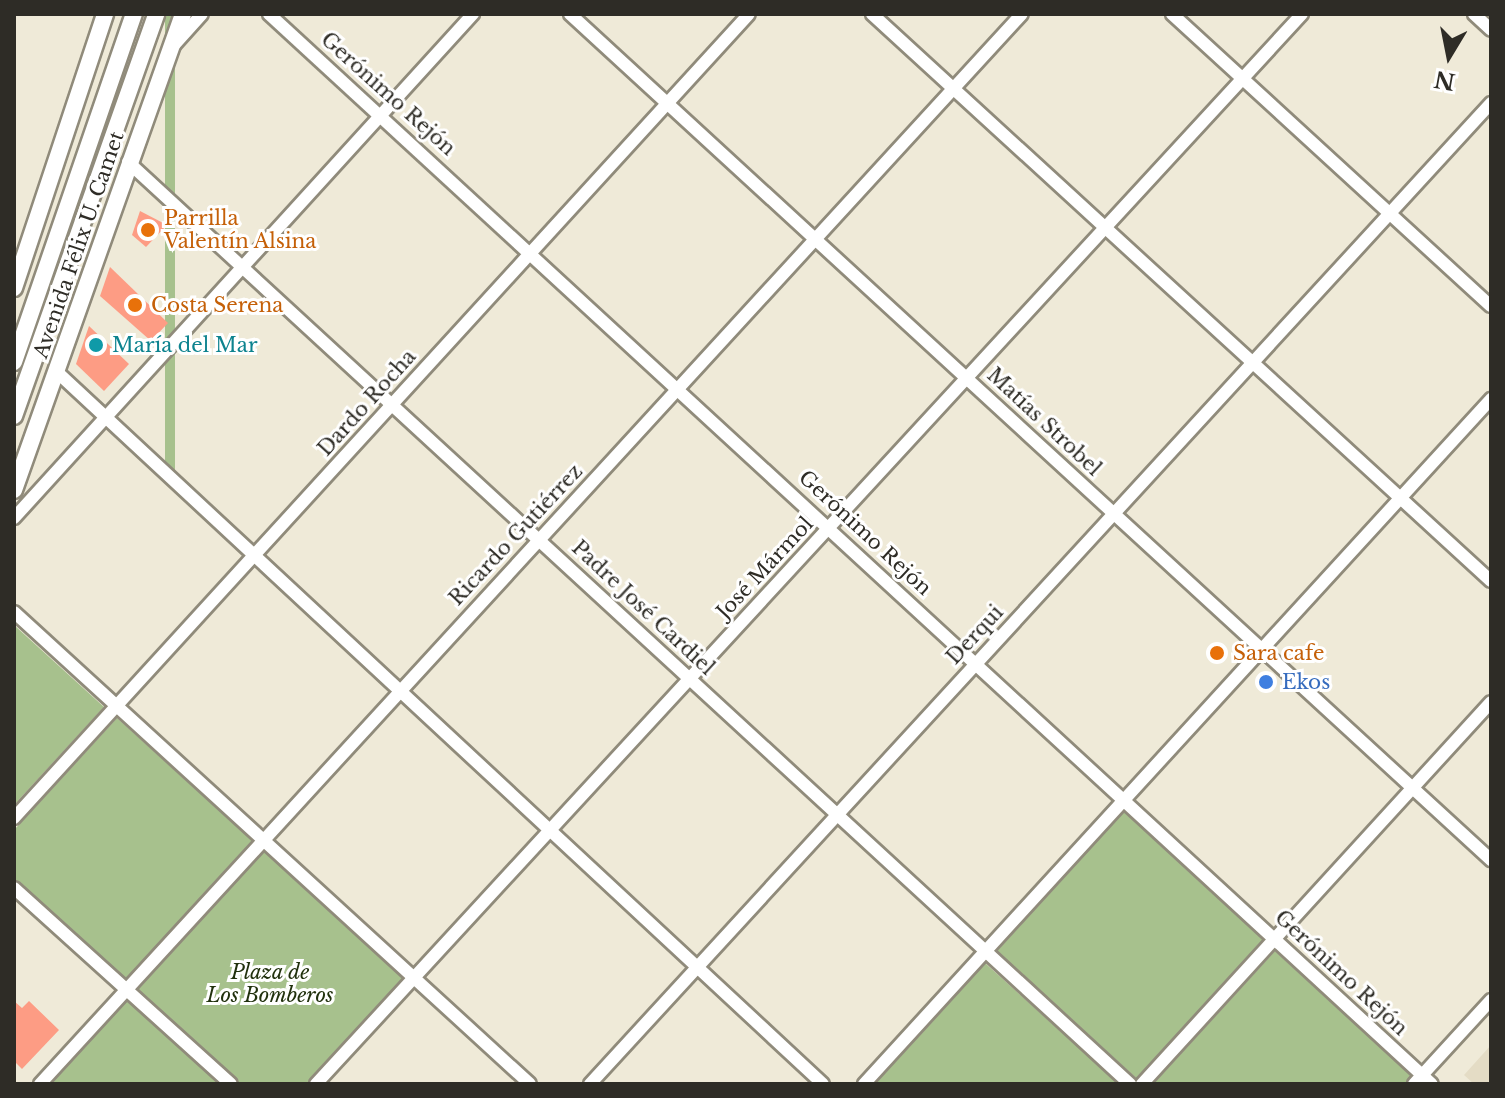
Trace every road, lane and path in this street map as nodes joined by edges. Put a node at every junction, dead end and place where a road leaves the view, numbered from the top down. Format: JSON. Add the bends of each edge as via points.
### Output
{"nodes":[{"id":1,"x":105,"y":14,"type":"edge"},
{"id":2,"x":134,"y":14,"type":"edge"},
{"id":3,"x":156,"y":14,"type":"edge"},
{"id":4,"x":183,"y":14,"type":"edge"},
{"id":5,"x":202,"y":14,"type":"edge"},
{"id":6,"x":269,"y":14,"type":"edge"},
{"id":7,"x":473,"y":14,"type":"edge"},
{"id":8,"x":570,"y":14,"type":"edge"},
{"id":9,"x":749,"y":14,"type":"edge"},
{"id":10,"x":872,"y":14,"type":"edge"},
{"id":11,"x":1022,"y":14,"type":"edge"},
{"id":12,"x":1172,"y":14,"type":"edge"},
{"id":13,"x":1302,"y":14,"type":"edge"},
{"id":14,"x":1474,"y":14,"type":"edge"},
{"id":15,"x":1491,"y":30,"type":"edge"},
{"id":16,"x":169,"y":50,"type":"junction"},
{"id":17,"x":1242,"y":78,"type":"junction"},
{"id":18,"x":953,"y":89,"type":"junction"},
{"id":19,"x":668,"y":103,"type":"junction"},
{"id":20,"x":1491,"y":103,"type":"edge"},
{"id":21,"x":381,"y":114,"type":"junction"},
{"id":22,"x":128,"y":162,"type":"junction"},
{"id":23,"x":1390,"y":214,"type":"junction"},
{"id":24,"x":1105,"y":228,"type":"junction"},
{"id":25,"x":816,"y":239,"type":"junction"},
{"id":26,"x":532,"y":252,"type":"junction"},
{"id":27,"x":242,"y":266,"type":"junction"},
{"id":28,"x":14,"y":288,"type":"edge"},
{"id":29,"x":1491,"y":306,"type":"edge"},
{"id":30,"x":14,"y":362,"type":"edge"},
{"id":31,"x":1252,"y":363,"type":"junction"},
{"id":32,"x":56,"y":371,"type":"junction"},
{"id":33,"x":967,"y":378,"type":"junction"},
{"id":34,"x":678,"y":388,"type":"junction"},
{"id":35,"x":1491,"y":399,"type":"edge"},
{"id":36,"x":392,"y":405,"type":"junction"},
{"id":37,"x":14,"y":416,"type":"edge"},
{"id":38,"x":105,"y":417,"type":"junction"},
{"id":39,"x":14,"y":490,"type":"edge"},
{"id":40,"x":1400,"y":498,"type":"junction"},
{"id":41,"x":1114,"y":514,"type":"junction"},
{"id":42,"x":14,"y":518,"type":"edge"},
{"id":43,"x":830,"y":527,"type":"junction"},
{"id":44,"x":539,"y":540,"type":"junction"},
{"id":45,"x":252,"y":558,"type":"junction"},
{"id":46,"x":1491,"y":581,"type":"edge"},
{"id":47,"x":14,"y":612,"type":"edge"},
{"id":48,"x":1262,"y":649,"type":"junction"},
{"id":49,"x":976,"y":663,"type":"junction"},
{"id":50,"x":690,"y":679,"type":"junction"},
{"id":51,"x":399,"y":693,"type":"junction"},
{"id":52,"x":1491,"y":702,"type":"edge"},
{"id":53,"x":117,"y":706,"type":"junction"},
{"id":54,"x":1413,"y":788,"type":"junction"},
{"id":55,"x":1124,"y":800,"type":"junction"},
{"id":56,"x":837,"y":815,"type":"junction"},
{"id":57,"x":14,"y":818,"type":"edge"},
{"id":58,"x":550,"y":833,"type":"junction"},
{"id":59,"x":263,"y":839,"type":"junction"},
{"id":60,"x":1491,"y":860,"type":"edge"},
{"id":61,"x":14,"y":888,"type":"edge"},
{"id":62,"x":1275,"y":939,"type":"junction"},
{"id":63,"x":985,"y":951,"type":"junction"},
{"id":64,"x":697,"y":968,"type":"junction"},
{"id":65,"x":415,"y":979,"type":"junction"},
{"id":66,"x":126,"y":989,"type":"junction"},
{"id":67,"x":1491,"y":1000,"type":"edge"},
{"id":68,"x":1423,"y":1081,"type":"edge"},
{"id":69,"x":40,"y":1084,"type":"edge"},
{"id":70,"x":231,"y":1084,"type":"edge"},
{"id":71,"x":316,"y":1084,"type":"edge"},
{"id":72,"x":530,"y":1084,"type":"edge"},
{"id":73,"x":590,"y":1084,"type":"edge"},
{"id":74,"x":823,"y":1084,"type":"edge"},
{"id":75,"x":864,"y":1084,"type":"edge"},
{"id":76,"x":1130,"y":1084,"type":"edge"},
{"id":77,"x":1142,"y":1084,"type":"edge"}],
"edges":[{"from":1,"to":28,"type":"main road"},
{"from":2,"to":30,"type":"main road","name":"Avenida Félix U. Camet"},
{"from":3,"to":37,"type":"main road","name":"Avenida Félix U. Camet"},
{"from":4,"to":16,"type":"main road","name":"Avenida Félix U. Camet"},
{"from":5,"to":16,"type":"street"},
{"from":6,"to":21,"type":"street","name":"Gerónimo Rejón"},
{"from":7,"to":21,"type":"street"},
{"from":8,"to":19,"type":"street","name":"Matías Strobel"},
{"from":9,"to":19,"type":"street","name":"Dardo Rocha"},
{"from":10,"to":18,"type":"street"},
{"from":11,"to":18,"type":"street","name":"Ricardo Gutiérrez"},
{"from":12,"to":17,"type":"street"},
{"from":13,"to":17,"type":"street","name":"José Mármol"},
{"from":14,"to":15,"type":"street"},
{"from":16,"to":22,"type":"main road","name":"Avenida Félix U. Camet"},
{"from":17,"to":23,"type":"street"},
{"from":17,"to":24,"type":"street","name":"José Mármol"},
{"from":18,"to":24,"type":"street"},
{"from":18,"to":25,"type":"street","name":"Ricardo Gutiérrez"},
{"from":19,"to":25,"type":"street","name":"Matías Strobel"},
{"from":19,"to":26,"type":"street","name":"Dardo Rocha"},
{"from":20,"to":23,"type":"street","name":"Derqui"},
{"from":21,"to":26,"type":"street","name":"Gerónimo Rejón"},
{"from":21,"to":27,"type":"street"},
{"from":22,"to":27,"type":"street","name":"Padre José Cardiel"},
{"from":22,"to":32,"type":"main road","name":"Avenida Félix U. Camet"},
{"from":23,"to":29,"type":"street"},
{"from":23,"to":31,"type":"street","name":"Derqui"},
{"from":24,"to":31,"type":"street"},
{"from":24,"to":33,"type":"street","name":"José Mármol"},
{"from":25,"to":33,"type":"street","name":"Matías Strobel"},
{"from":25,"to":34,"type":"street","name":"Ricardo Gutiérrez"},
{"from":26,"to":34,"type":"street","name":"Gerónimo Rejón"},
{"from":26,"to":36,"type":"street","name":"Dardo Rocha"},
{"from":27,"to":36,"type":"street","name":"Padre José Cardiel"},
{"from":27,"to":38,"type":"street"},
{"from":31,"to":40,"type":"street"},
{"from":31,"to":41,"type":"street","name":"Derqui"},
{"from":32,"to":38,"type":"street"},
{"from":32,"to":39,"type":"main road","name":"Avenida Félix U. Camet"},
{"from":33,"to":41,"type":"street","name":"Matías Strobel"},
{"from":33,"to":43,"type":"street","name":"José Mármol"},
{"from":34,"to":43,"type":"street","name":"Gerónimo Rejón"},
{"from":34,"to":44,"type":"street","name":"Ricardo Gutiérrez"},
{"from":35,"to":40,"type":"street"},
{"from":36,"to":44,"type":"street","name":"Padre José Cardiel"},
{"from":36,"to":45,"type":"street","name":"Dardo Rocha"},
{"from":38,"to":42,"type":"street"},
{"from":38,"to":45,"type":"street"},
{"from":40,"to":46,"type":"street"},
{"from":40,"to":48,"type":"street"},
{"from":41,"to":48,"type":"street","name":"Matías Strobel"},
{"from":41,"to":49,"type":"street","name":"Derqui"},
{"from":43,"to":49,"type":"street","name":"Gerónimo Rejón"},
{"from":43,"to":50,"type":"street","name":"José Mármol"},
{"from":44,"to":50,"type":"street","name":"Padre José Cardiel"},
{"from":44,"to":51,"type":"street","name":"Ricardo Gutiérrez"},
{"from":45,"to":51,"type":"street"},
{"from":45,"to":53,"type":"street","name":"Dardo Rocha"},
{"from":47,"to":53,"type":"street"},
{"from":48,"to":54,"type":"street","name":"Matías Strobel"},
{"from":48,"to":55,"type":"street"},
{"from":49,"to":55,"type":"street","name":"Gerónimo Rejón"},
{"from":49,"to":56,"type":"street","name":"Derqui"},
{"from":50,"to":56,"type":"street","name":"Padre José Cardiel"},
{"from":50,"to":58,"type":"street","name":"José Mármol"},
{"from":51,"to":58,"type":"street"},
{"from":51,"to":59,"type":"street","name":"Ricardo Gutiérrez"},
{"from":52,"to":54,"type":"street"},
{"from":53,"to":57,"type":"street","name":"Dardo Rocha"},
{"from":53,"to":59,"type":"street"},
{"from":54,"to":60,"type":"street","name":"Matías Strobel"},
{"from":54,"to":62,"type":"street"},
{"from":55,"to":62,"type":"street","name":"Gerónimo Rejón"},
{"from":55,"to":63,"type":"street"},
{"from":56,"to":63,"type":"street","name":"Padre José Cardiel"},
{"from":56,"to":64,"type":"street","name":"Derqui"},
{"from":58,"to":64,"type":"street"},
{"from":58,"to":65,"type":"street","name":"José Mármol"},
{"from":59,"to":65,"type":"street"},
{"from":59,"to":66,"type":"street","name":"Ricardo Gutiérrez"},
{"from":61,"to":66,"type":"street"},
{"from":62,"to":68,"type":"street","name":"Gerónimo Rejón"},
{"from":62,"to":77,"type":"street"},
{"from":63,"to":75,"type":"street"},
{"from":63,"to":76,"type":"street","name":"Padre José Cardiel"},
{"from":64,"to":73,"type":"street","name":"Derqui"},
{"from":64,"to":74,"type":"street"},
{"from":65,"to":71,"type":"street","name":"José Mármol"},
{"from":65,"to":72,"type":"street"},
{"from":66,"to":69,"type":"street","name":"Ricardo Gutiérrez"},
{"from":66,"to":70,"type":"street"},
{"from":67,"to":68,"type":"street"}]}
